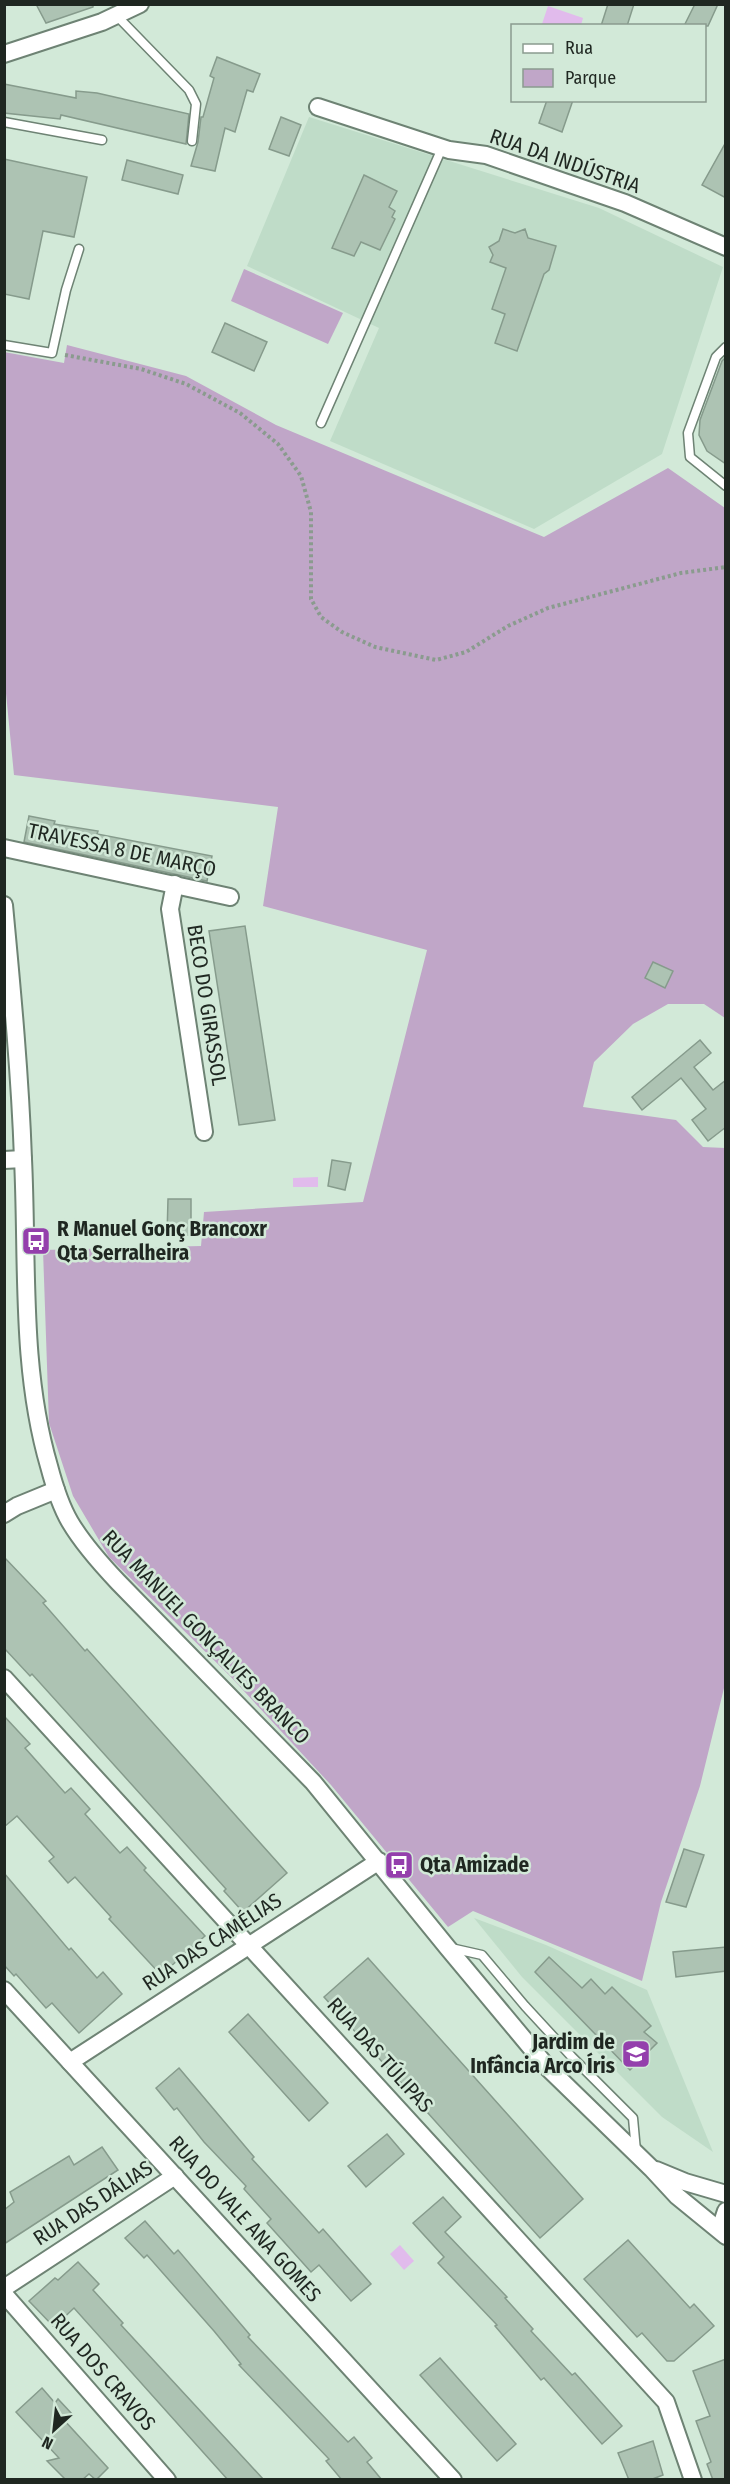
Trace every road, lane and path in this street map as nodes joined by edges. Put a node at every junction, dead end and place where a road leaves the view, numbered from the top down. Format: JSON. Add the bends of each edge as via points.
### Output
{"nodes":[{"id":1,"x":140,"y":4,"type":"edge"},
{"id":2,"x":117,"y":16,"type":"junction"},
{"id":3,"x":4,"y":54,"type":"edge"},
{"id":4,"x":318,"y":107,"type":"dead end"},
{"id":5,"x":4,"y":122,"type":"edge"},
{"id":6,"x":102,"y":140,"type":"dead end"},
{"id":7,"x":192,"y":141,"type":"dead end"},
{"id":8,"x":442,"y":148,"type":"junction"},
{"id":9,"x":726,"y":247,"type":"edge"},
{"id":10,"x":79,"y":249,"type":"dead end"},
{"id":11,"x":4,"y":345,"type":"edge"},
{"id":12,"x":726,"y":347,"type":"edge"},
{"id":13,"x":52,"y":353,"type":"junction"},
{"id":14,"x":321,"y":423,"type":"dead end"},
{"id":15,"x":726,"y":486,"type":"edge"},
{"id":16,"x":726,"y":567,"type":"edge"},
{"id":17,"x":4,"y":848,"type":"edge"},
{"id":18,"x":175,"y":884,"type":"junction"},
{"id":19,"x":230,"y":897,"type":"dead end"},
{"id":20,"x":4,"y":905,"type":"edge"},
{"id":21,"x":204,"y":1132,"type":"dead end"},
{"id":22,"x":23,"y":1159,"type":"junction"},
{"id":23,"x":4,"y":1160,"type":"edge"},
{"id":24,"x":56,"y":1490,"type":"junction"},
{"id":25,"x":4,"y":1514,"type":"edge"},
{"id":26,"x":4,"y":1678,"type":"edge"},
{"id":27,"x":379,"y":1861,"type":"junction"},
{"id":28,"x":249,"y":1946,"type":"junction"},
{"id":29,"x":447,"y":1947,"type":"junction"},
{"id":30,"x":4,"y":1990,"type":"edge"},
{"id":31,"x":70,"y":2062,"type":"junction"},
{"id":32,"x":637,"y":2154,"type":"junction"},
{"id":33,"x":652,"y":2169,"type":"junction"},
{"id":34,"x":175,"y":2176,"type":"junction"},
{"id":35,"x":726,"y":2194,"type":"edge"},
{"id":36,"x":726,"y":2211,"type":"edge"},
{"id":37,"x":726,"y":2234,"type":"edge"},
{"id":38,"x":4,"y":2288,"type":"edge"},
{"id":39,"x":4,"y":2294,"type":"edge"},
{"id":40,"x":161,"y":2477,"type":"edge"},
{"id":41,"x":453,"y":2480,"type":"edge"},
{"id":42,"x":693,"y":2480,"type":"edge"}],
"edges":[{"from":1,"to":2,"type":"street"},
{"from":2,"to":3,"type":"street"},
{"from":2,"to":7,"type":"lane","via":[[189,90],[196,104]]},
{"from":4,"to":8,"type":"street","name":"RUA DA INDÚSTRIA"},
{"from":5,"to":6,"type":"lane"},
{"from":8,"to":9,"type":"street","name":"RUA DA INDÚSTRIA","via":[[497,159],[625,203]]},
{"from":8,"to":14,"type":"lane"},
{"from":10,"to":13,"type":"lane"},
{"from":11,"to":13,"type":"lane"},
{"from":12,"to":15,"type":"lane","via":[[716,357],[688,433],[690,457]]},
{"from":13,"to":16,"type":"path","via":[[141,369],[186,384],[240,413],[278,444],[301,476],[311,512],[311,599],[321,617],[375,647],[436,660],[466,652],[508,626],[548,608],[681,573]]},
{"from":17,"to":18,"type":"street","name":"TRAVESSA 8 DE MARÇO"},
{"from":18,"to":19,"type":"street","name":"TRAVESSA 8 DE MARÇO"},
{"from":18,"to":21,"type":"street","name":"BECO DO GIRASSOL","via":[[170,909]]},
{"from":20,"to":22,"type":"street","name":"RUA MANUEL GONÇALVES BRANCO"},
{"from":22,"to":23,"type":"street"},
{"from":22,"to":24,"type":"street","name":"RUA MANUEL GONÇALVES BRANCO","via":[[31,1373],[42,1442]]},
{"from":24,"to":25,"type":"street"},
{"from":24,"to":27,"type":"street","name":"RUA MANUEL GONÇALVES BRANCO","via":[[69,1520],[91,1552],[314,1782]]},
{"from":26,"to":28,"type":"street","name":"RUA DAS TÚLIPAS"},
{"from":27,"to":28,"type":"street","name":"RUA DAS CAMÉLIAS"},
{"from":27,"to":29,"type":"street","name":"RUA MANUEL GONÇALVES BRANCO"},
{"from":28,"to":31,"type":"street","name":"RUA DAS CAMÉLIAS"},
{"from":28,"to":42,"type":"street","name":"RUA DAS TÚLIPAS","via":[[666,2402]]},
{"from":29,"to":32,"type":"street","name":"RUA MANUEL GONÇALVES BRANCO","via":[[548,2068]]},
{"from":29,"to":32,"type":"lane","via":[[482,1955],[564,2049],[633,2118]]},
{"from":30,"to":31,"type":"street","name":"RUA DO VALE ANA GOMES"},
{"from":31,"to":34,"type":"street","name":"RUA DO VALE ANA GOMES"},
{"from":32,"to":33,"type":"street","name":"RUA MANUEL GONÇALVES BRANCO"},
{"from":33,"to":35,"type":"street","name":"RUA MANUEL GONÇALVES BRANCO"},
{"from":33,"to":37,"type":"street","name":"RUA MANUEL GONÇALVES BRANCO","via":[[677,2196]]},
{"from":34,"to":38,"type":"street","name":"RUA DAS DÁLIAS"},
{"from":34,"to":41,"type":"street","name":"RUA DO VALE ANA GOMES"},
{"from":36,"to":37,"type":"street","name":"RUA MANUEL GONÇALVES BRANCO"},
{"from":39,"to":40,"type":"street","name":"RUA DOS CRAVOS"}]}
